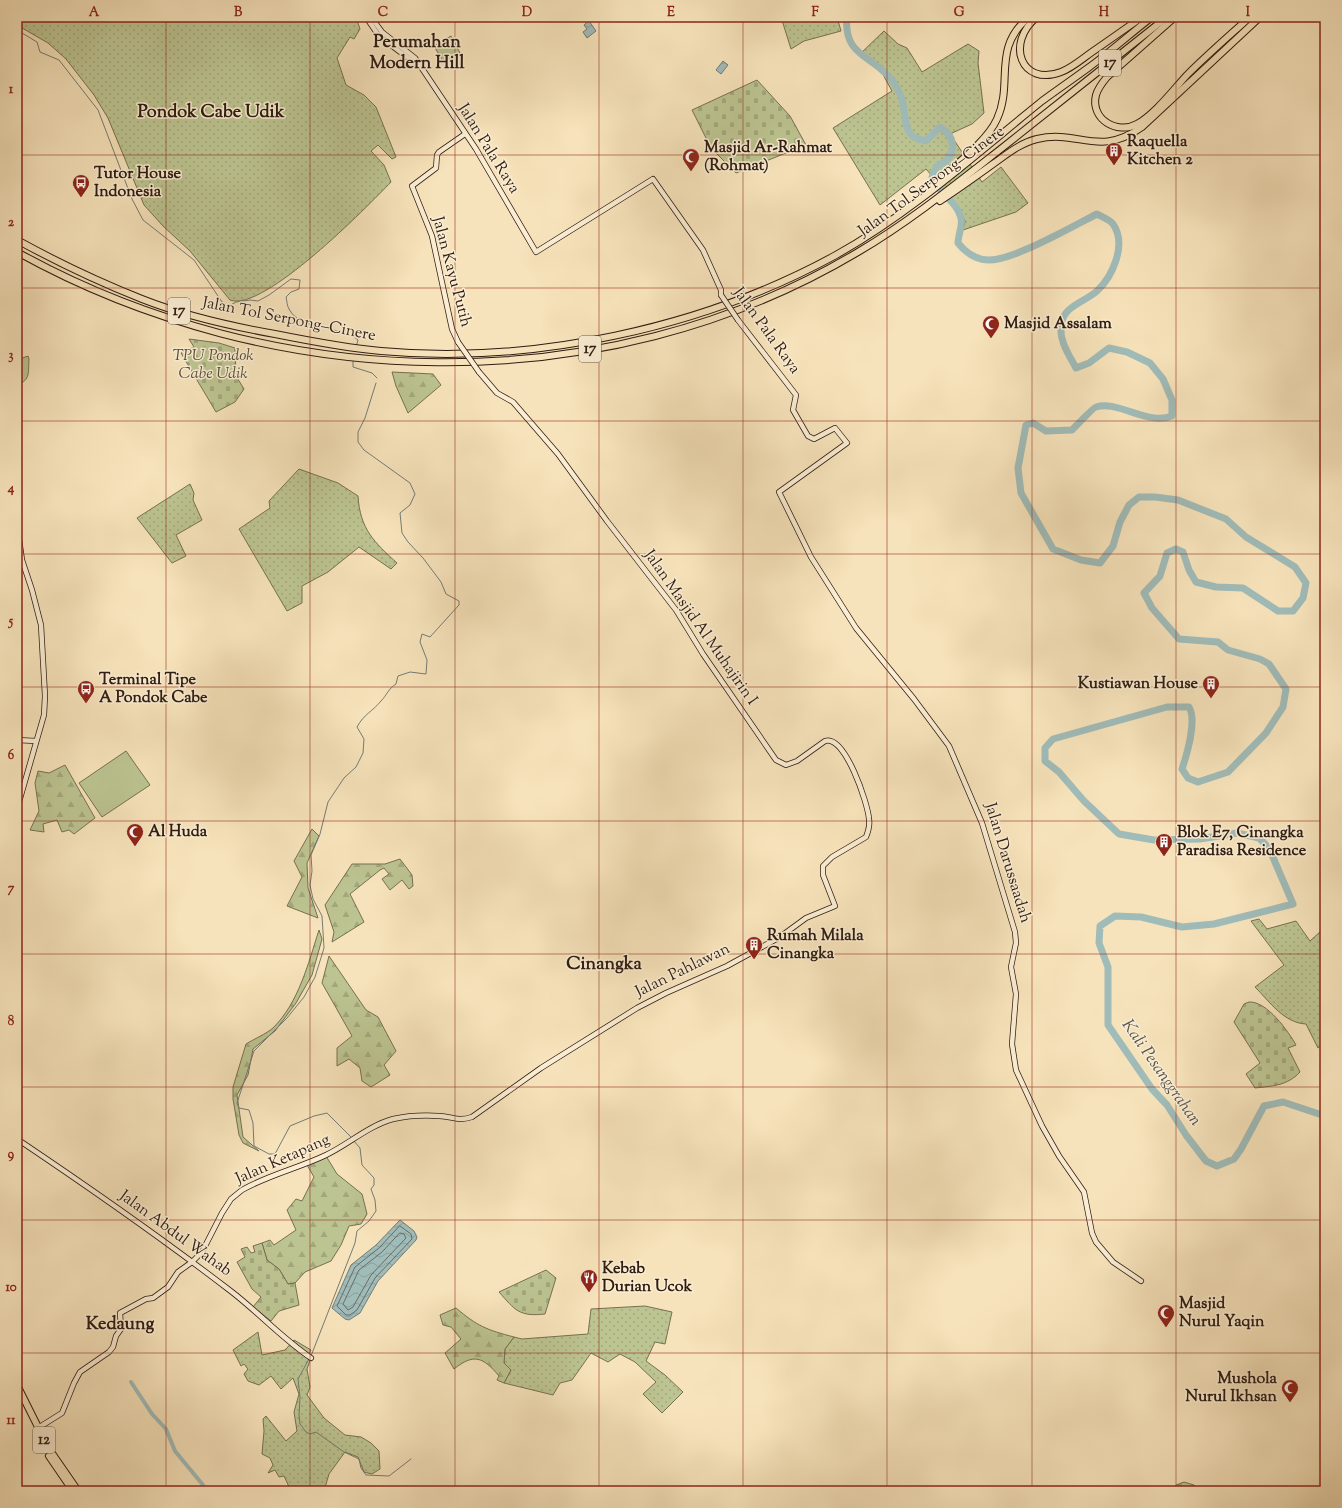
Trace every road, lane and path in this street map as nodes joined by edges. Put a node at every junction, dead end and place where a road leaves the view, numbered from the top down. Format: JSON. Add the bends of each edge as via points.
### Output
{"nodes":[{"id":1,"x":366,"y":17,"type":"edge"},
{"id":2,"x":371,"y":17,"type":"edge"},
{"id":3,"x":1029,"y":17,"type":"edge"},
{"id":4,"x":1037,"y":17,"type":"edge"},
{"id":5,"x":1142,"y":17,"type":"edge"},
{"id":6,"x":1152,"y":17,"type":"edge"},
{"id":7,"x":1167,"y":17,"type":"edge"},
{"id":8,"x":1175,"y":17,"type":"edge"},
{"id":9,"x":1250,"y":17,"type":"edge"},
{"id":10,"x":1260,"y":17,"type":"edge"},
{"id":11,"x":416,"y":61,"type":"junction"},
{"id":12,"x":465,"y":134,"type":"junction"},
{"id":13,"x":986,"y":165,"type":"junction"},
{"id":14,"x":910,"y":207,"type":"junction"},
{"id":15,"x":17,"y":240,"type":"edge"},
{"id":16,"x":17,"y":252,"type":"edge"},
{"id":17,"x":779,"y":492,"type":"joint"},
{"id":18,"x":586,"y":493,"type":"joint"},
{"id":19,"x":17,"y":525,"type":"edge"},
{"id":20,"x":17,"y":741,"type":"edge"},
{"id":21,"x":36,"y":743,"type":"junction"},
{"id":22,"x":776,"y":760,"type":"joint"},
{"id":23,"x":17,"y":809,"type":"edge"},
{"id":24,"x":17,"y":1139,"type":"edge"},
{"id":25,"x":351,"y":1142,"type":"joint"},
{"id":26,"x":192,"y":1262,"type":"junction"},
{"id":27,"x":1141,"y":1281,"type":"dead end"},
{"id":28,"x":310,"y":1357,"type":"dead end"},
{"id":29,"x":17,"y":1385,"type":"edge"},
{"id":30,"x":17,"y":1394,"type":"edge"},
{"id":31,"x":38,"y":1428,"type":"junction"},
{"id":32,"x":73,"y":1491,"type":"edge"},
{"id":33,"x":78,"y":1491,"type":"edge"}],
"edges":[{"from":1,"to":11,"type":"street","name":"Jalan Pala Raya","via":[[379,36]]},
{"from":2,"to":11,"type":"street","name":"Jalan Pala Raya","via":[[379,29]]},
{"from":3,"to":14,"type":"highway","via":[[1017,28],[1007,49],[1003,96],[997,120],[973,149]]},
{"from":4,"to":5,"type":"highway","via":[[1022,35],[1019,53],[1022,61],[1033,71],[1051,75],[1072,66]]},
{"from":6,"to":14,"type":"highway","number":"17","via":[[1044,99],[978,155]]},
{"from":7,"to":13,"type":"highway","name":"Jalan Tol Serpong–Cinere","number":"17"},
{"from":8,"to":9,"type":"highway","via":[[1098,87],[1096,107],[1098,114],[1108,124],[1117,128],[1127,128],[1148,116],[1202,60]]},
{"from":10,"to":13,"type":"highway","via":[[1132,134],[1108,142],[1062,137],[1035,139]]},
{"from":11,"to":12,"type":"street","name":"Jalan Pala Raya"},
{"from":12,"to":17,"type":"street","name":"Jalan Pala Raya","bridge":true,"via":[[536,252],[653,180],[703,250],[721,295],[796,395],[793,410],[808,436],[814,439],[836,428],[847,443]]},
{"from":12,"to":18,"type":"street","name":"Jalan Kayu Putih","bridge":true,"via":[[438,154],[436,168],[413,184],[412,189],[432,236],[452,329],[479,372],[497,393],[513,402],[550,444]]},
{"from":13,"to":16,"type":"highway","name":"Jalan Tol Serpong–Cinere","number":"17","via":[[916,216],[857,253],[798,284],[748,306],[664,333],[612,346],[530,358],[474,362],[373,360],[308,353],[195,327],[138,308],[86,287]]},
{"from":14,"to":15,"type":"highway","name":"Jalan Tol Serpong–Cinere","number":"17","via":[[835,255],[789,278],[748,296],[663,324],[622,334],[532,348],[469,352],[380,351],[250,330],[198,317],[129,293]]},
{"from":17,"to":27,"type":"street","name":"Jalan Darussaadah","via":[[811,557],[856,628],[914,699],[954,757],[982,823],[1015,932],[1016,943],[1011,967],[1016,994],[1012,1044],[1016,1070],[1056,1152],[1084,1192],[1096,1242],[1113,1262]]},
{"from":18,"to":22,"type":"street","name":"Jalan Masjid Al Muhajirin I","via":[[676,610]]},
{"from":19,"to":21,"type":"street","via":[[22,560],[43,637],[44,715]]},
{"from":20,"to":21,"type":"street"},
{"from":21,"to":23,"type":"street"},
{"from":22,"to":25,"type":"street","name":"Jalan Pahlawan","via":[[786,765],[830,740],[837,744],[858,781],[869,818],[866,837],[828,860],[822,870],[835,906],[806,918],[780,937],[727,966],[637,1008],[541,1068],[472,1117],[461,1120],[441,1116],[399,1118],[371,1128]]},
{"from":24,"to":26,"type":"street","name":"Jalan Abdul Wahab"},
{"from":25,"to":26,"type":"street","name":"Jalan Ketapang","via":[[318,1159],[242,1190],[234,1196],[202,1252]]},
{"from":26,"to":28,"type":"street","name":"Jalan Abdul Wahab"},
{"from":26,"to":31,"type":"street","name":"Jalan Ketapang","via":[[178,1272],[168,1287],[156,1297],[120,1312],[121,1329],[111,1349],[80,1372],[62,1412]]},
{"from":29,"to":31,"type":"highway","number":"12"},
{"from":30,"to":32,"type":"highway","number":"12","via":[[46,1451]]},
{"from":31,"to":33,"type":"highway","number":"12"}]}
